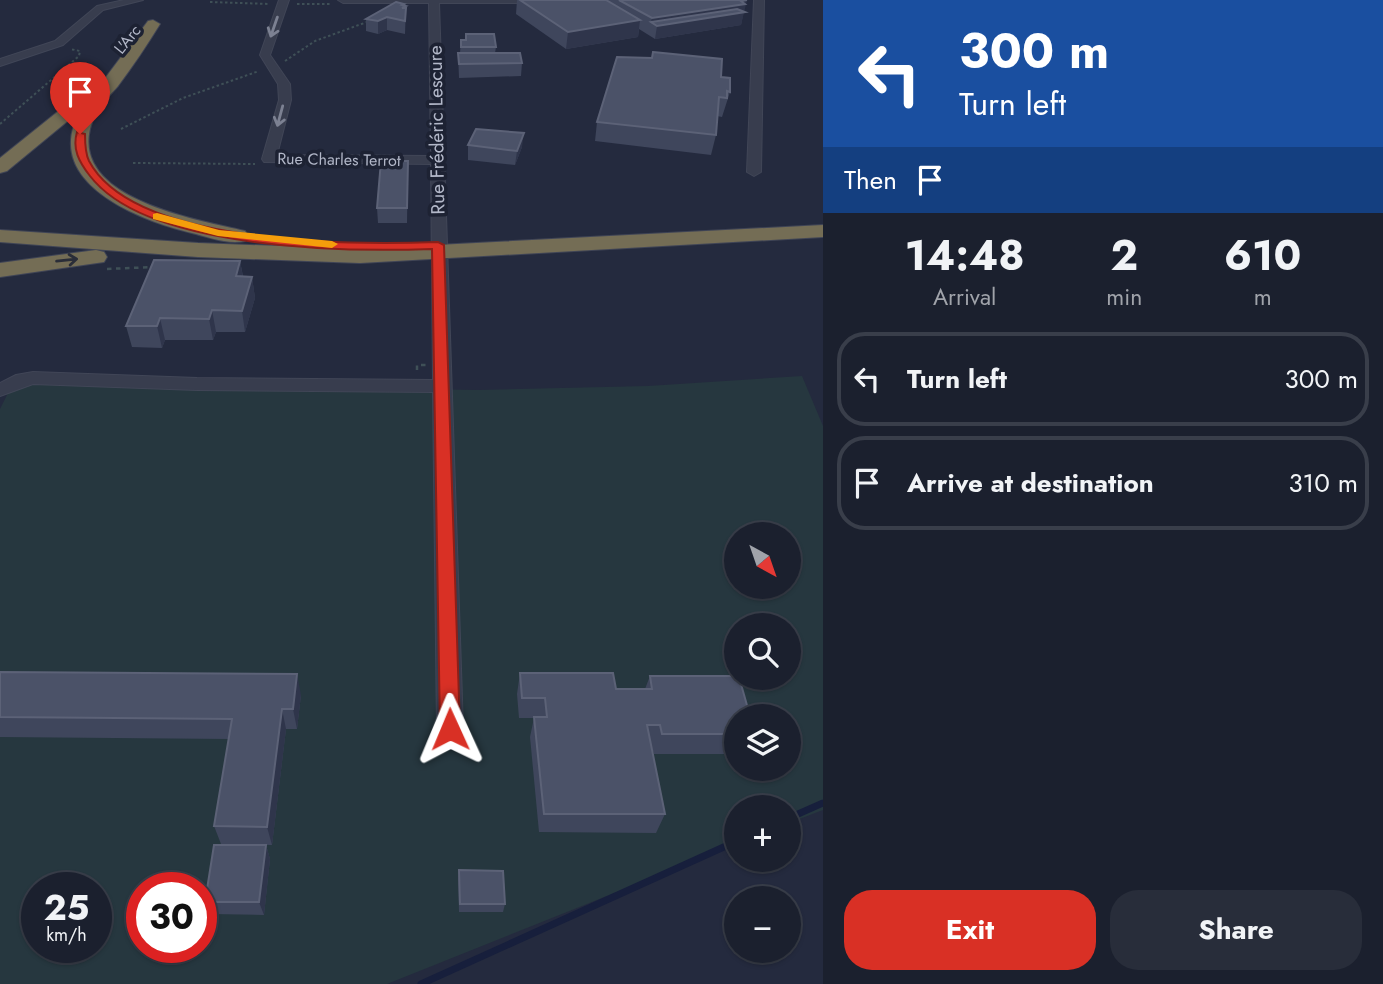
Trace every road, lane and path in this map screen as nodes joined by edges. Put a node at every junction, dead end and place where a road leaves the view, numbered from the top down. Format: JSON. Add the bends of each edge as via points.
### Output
{"nodes":[{"id":1,"x":138,"y":0,"type":"edge"},
{"id":2,"x":284,"y":0,"type":"edge"},
{"id":3,"x":343,"y":0,"type":"edge"},
{"id":4,"x":434,"y":0,"type":"edge"},
{"id":5,"x":528,"y":0,"type":"edge"},
{"id":6,"x":759,"y":0,"type":"edge"},
{"id":7,"x":156,"y":11,"type":"edge"},
{"id":8,"x":47,"y":48,"type":"junction"},
{"id":9,"x":0,"y":62,"type":"edge"},
{"id":10,"x":0,"y":124,"type":"edge"},
{"id":11,"x":0,"y":155,"type":"edge"},
{"id":12,"x":436,"y":160,"type":"junction"},
{"id":13,"x":0,"y":167,"type":"edge"},
{"id":14,"x":754,"y":172,"type":"dead end"},
{"id":15,"x":823,"y":224,"type":"edge"},
{"id":16,"x":823,"y":231,"type":"edge"},
{"id":17,"x":0,"y":233,"type":"edge"},
{"id":18,"x":439,"y":249,"type":"junction"},
{"id":19,"x":379,"y":251,"type":"junction"},
{"id":20,"x":261,"y":253,"type":"junction"},
{"id":21,"x":0,"y":270,"type":"edge"},
{"id":22,"x":442,"y":386,"type":"junction"},
{"id":23,"x":0,"y":390,"type":"edge"},
{"id":24,"x":450,"y":729,"type":"dead end"}],
"edges":[{"from":1,"to":8,"type":"street","via":[[95,10],[59,43]]},
{"from":2,"to":12,"type":"street","name":"Rue Charles Terrot","one_way":true,"via":[[265,55],[284,84],[285,100],[269,159]]},
{"from":3,"to":4,"type":"street"},
{"from":4,"to":5,"type":"street"},
{"from":4,"to":12,"type":"street","name":"Rue Frédéric Lescure"},
{"from":6,"to":14,"type":"street"},
{"from":7,"to":11,"type":"highway","name":"L'Arc","via":[[55,112]]},
{"from":7,"to":13,"type":"highway","name":"L'Arc","via":[[93,92]]},
{"from":7,"to":19,"type":"highway","via":[[83,122],[81,154],[89,171],[103,186],[148,213],[202,230]]},
{"from":8,"to":9,"type":"street"},
{"from":8,"to":10,"type":"path","via":[[75,49],[80,54]]},
{"from":12,"to":18,"type":"street","name":"Rue Frédéric Lescure"},
{"from":15,"to":18,"type":"highway"},
{"from":16,"to":18,"type":"highway"},
{"from":17,"to":19,"type":"highway"},
{"from":17,"to":20,"type":"highway"},
{"from":18,"to":19,"type":"highway"},
{"from":18,"to":22,"type":"street","name":"Rue Frédéric Lescure"},
{"from":19,"to":20,"type":"highway"},
{"from":21,"to":20,"type":"highway","one_way":true,"via":[[69,259]]},
{"from":22,"to":23,"type":"street","via":[[33,378]]},
{"from":22,"to":24,"type":"street","name":"Rue Frédéric Lescure"}]}
